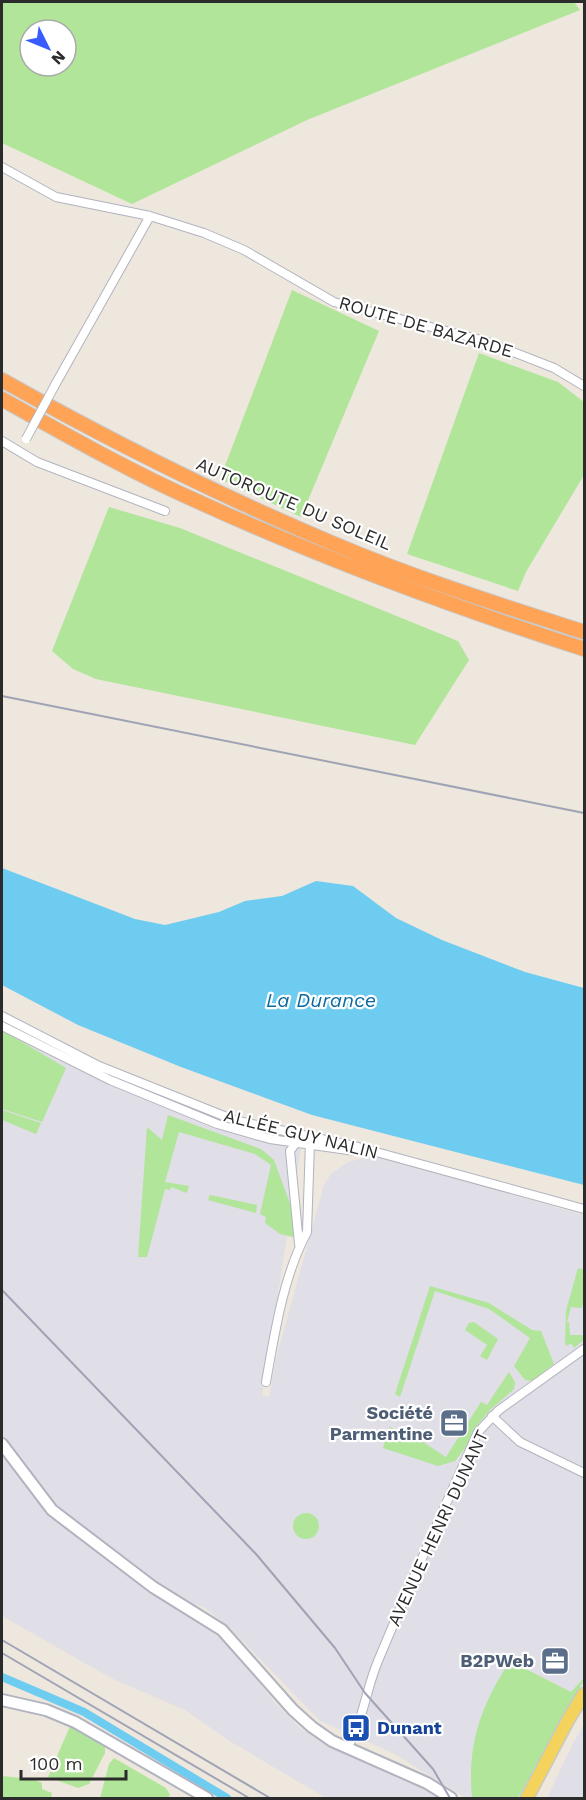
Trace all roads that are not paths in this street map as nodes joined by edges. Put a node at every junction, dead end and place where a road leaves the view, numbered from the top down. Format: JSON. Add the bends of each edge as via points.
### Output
{"nodes":[{"id":1,"x":2,"y":167,"type":"edge"},
{"id":2,"x":150,"y":216,"type":"junction"},
{"id":3,"x":2,"y":380,"type":"edge"},
{"id":4,"x":585,"y":386,"type":"edge"},
{"id":5,"x":2,"y":399,"type":"edge"},
{"id":6,"x":2,"y":441,"type":"edge"},
{"id":7,"x":17,"y":452,"type":"junction"},
{"id":8,"x":165,"y":511,"type":"dead end"},
{"id":9,"x":461,"y":609,"type":"junction"},
{"id":10,"x":585,"y":632,"type":"edge"},
{"id":11,"x":585,"y":649,"type":"edge"},
{"id":12,"x":585,"y":659,"type":"edge"},
{"id":13,"x":2,"y":1016,"type":"edge"},
{"id":14,"x":2,"y":1026,"type":"edge"},
{"id":15,"x":276,"y":1140,"type":"junction"},
{"id":16,"x":307,"y":1140,"type":"junction"},
{"id":17,"x":294,"y":1143,"type":"junction"},
{"id":18,"x":325,"y":1147,"type":"junction"},
{"id":19,"x":290,"y":1152,"type":"junction"},
{"id":20,"x":311,"y":1155,"type":"junction"},
{"id":21,"x":389,"y":1155,"type":"junction"},
{"id":22,"x":585,"y":1209,"type":"edge"},
{"id":23,"x":300,"y":1246,"type":"junction"},
{"id":24,"x":585,"y":1349,"type":"edge"},
{"id":25,"x":267,"y":1382,"type":"dead end"},
{"id":26,"x":492,"y":1416,"type":"junction"},
{"id":27,"x":2,"y":1444,"type":"edge"},
{"id":28,"x":585,"y":1473,"type":"edge"},
{"id":29,"x":585,"y":1694,"type":"edge"},
{"id":30,"x":2,"y":1700,"type":"edge"},
{"id":31,"x":585,"y":1707,"type":"edge"},
{"id":32,"x":347,"y":1748,"type":"junction"},
{"id":33,"x":549,"y":1757,"type":"junction"},
{"id":34,"x":207,"y":1798,"type":"edge"},
{"id":35,"x":451,"y":1798,"type":"edge"},
{"id":36,"x":527,"y":1798,"type":"edge"}],
"edges":[{"from":1,"to":2,"type":"street","name":"ROUTE DE BAZARDE","via":[[56,197]]},
{"from":2,"to":4,"type":"street","name":"ROUTE DE BAZARDE","via":[[226,242],[348,307],[484,341],[554,368]]},
{"from":2,"to":7,"type":"street","bridge":true},
{"from":3,"to":10,"type":"highway","name":"AUTOROUTE DU SOLEIL","via":[[184,477],[333,544],[453,590]]},
{"from":5,"to":9,"type":"highway","name":"AUTOROUTE DU SOLEIL","via":[[197,502]]},
{"from":6,"to":7,"type":"street"},
{"from":7,"to":8,"type":"street"},
{"from":9,"to":11,"type":"highway","name":"AUTOROUTE DU SOLEIL"},
{"from":9,"to":12,"type":"highway","via":[[492,626]]},
{"from":13,"to":16,"type":"street","name":"ALLÉE GUY NALIN","via":[[99,1066],[202,1108]]},
{"from":14,"to":15,"type":"street","name":"ALLÉE GUY NALIN","via":[[76,1064],[201,1118]]},
{"from":15,"to":17,"type":"street","name":"ALLÉE GUY NALIN"},
{"from":15,"to":19,"type":"street"},
{"from":16,"to":17,"type":"street"},
{"from":16,"to":17,"type":"street","name":"ALLÉE GUY NALIN"},
{"from":16,"to":18,"type":"street","name":"ALLÉE GUY NALIN"},
{"from":16,"to":20,"type":"street"},
{"from":16,"to":21,"type":"street","name":"ALLÉE GUY NALIN"},
{"from":17,"to":19,"type":"street"},
{"from":18,"to":20,"type":"street"},
{"from":18,"to":21,"type":"street","name":"ALLÉE GUY NALIN"},
{"from":19,"to":23,"type":"street"},
{"from":20,"to":23,"type":"street","via":[[307,1233]]},
{"from":21,"to":22,"type":"street"},
{"from":23,"to":25,"type":"street","via":[[282,1301]]},
{"from":24,"to":26,"type":"street","name":"AVENUE HENRI DUNANT"},
{"from":26,"to":28,"type":"street","via":[[520,1442]]},
{"from":26,"to":32,"type":"street","name":"AVENUE HENRI DUNANT","via":[[478,1432],[401,1606]]},
{"from":27,"to":32,"type":"street","via":[[58,1515],[153,1587],[222,1630],[293,1710]]},
{"from":29,"to":33,"type":"main road"},
{"from":30,"to":34,"type":"street","via":[[46,1710],[75,1722]]},
{"from":31,"to":33,"type":"main road"},
{"from":32,"to":35,"type":"street","via":[[427,1783]]},
{"from":33,"to":36,"type":"main road"}]}
